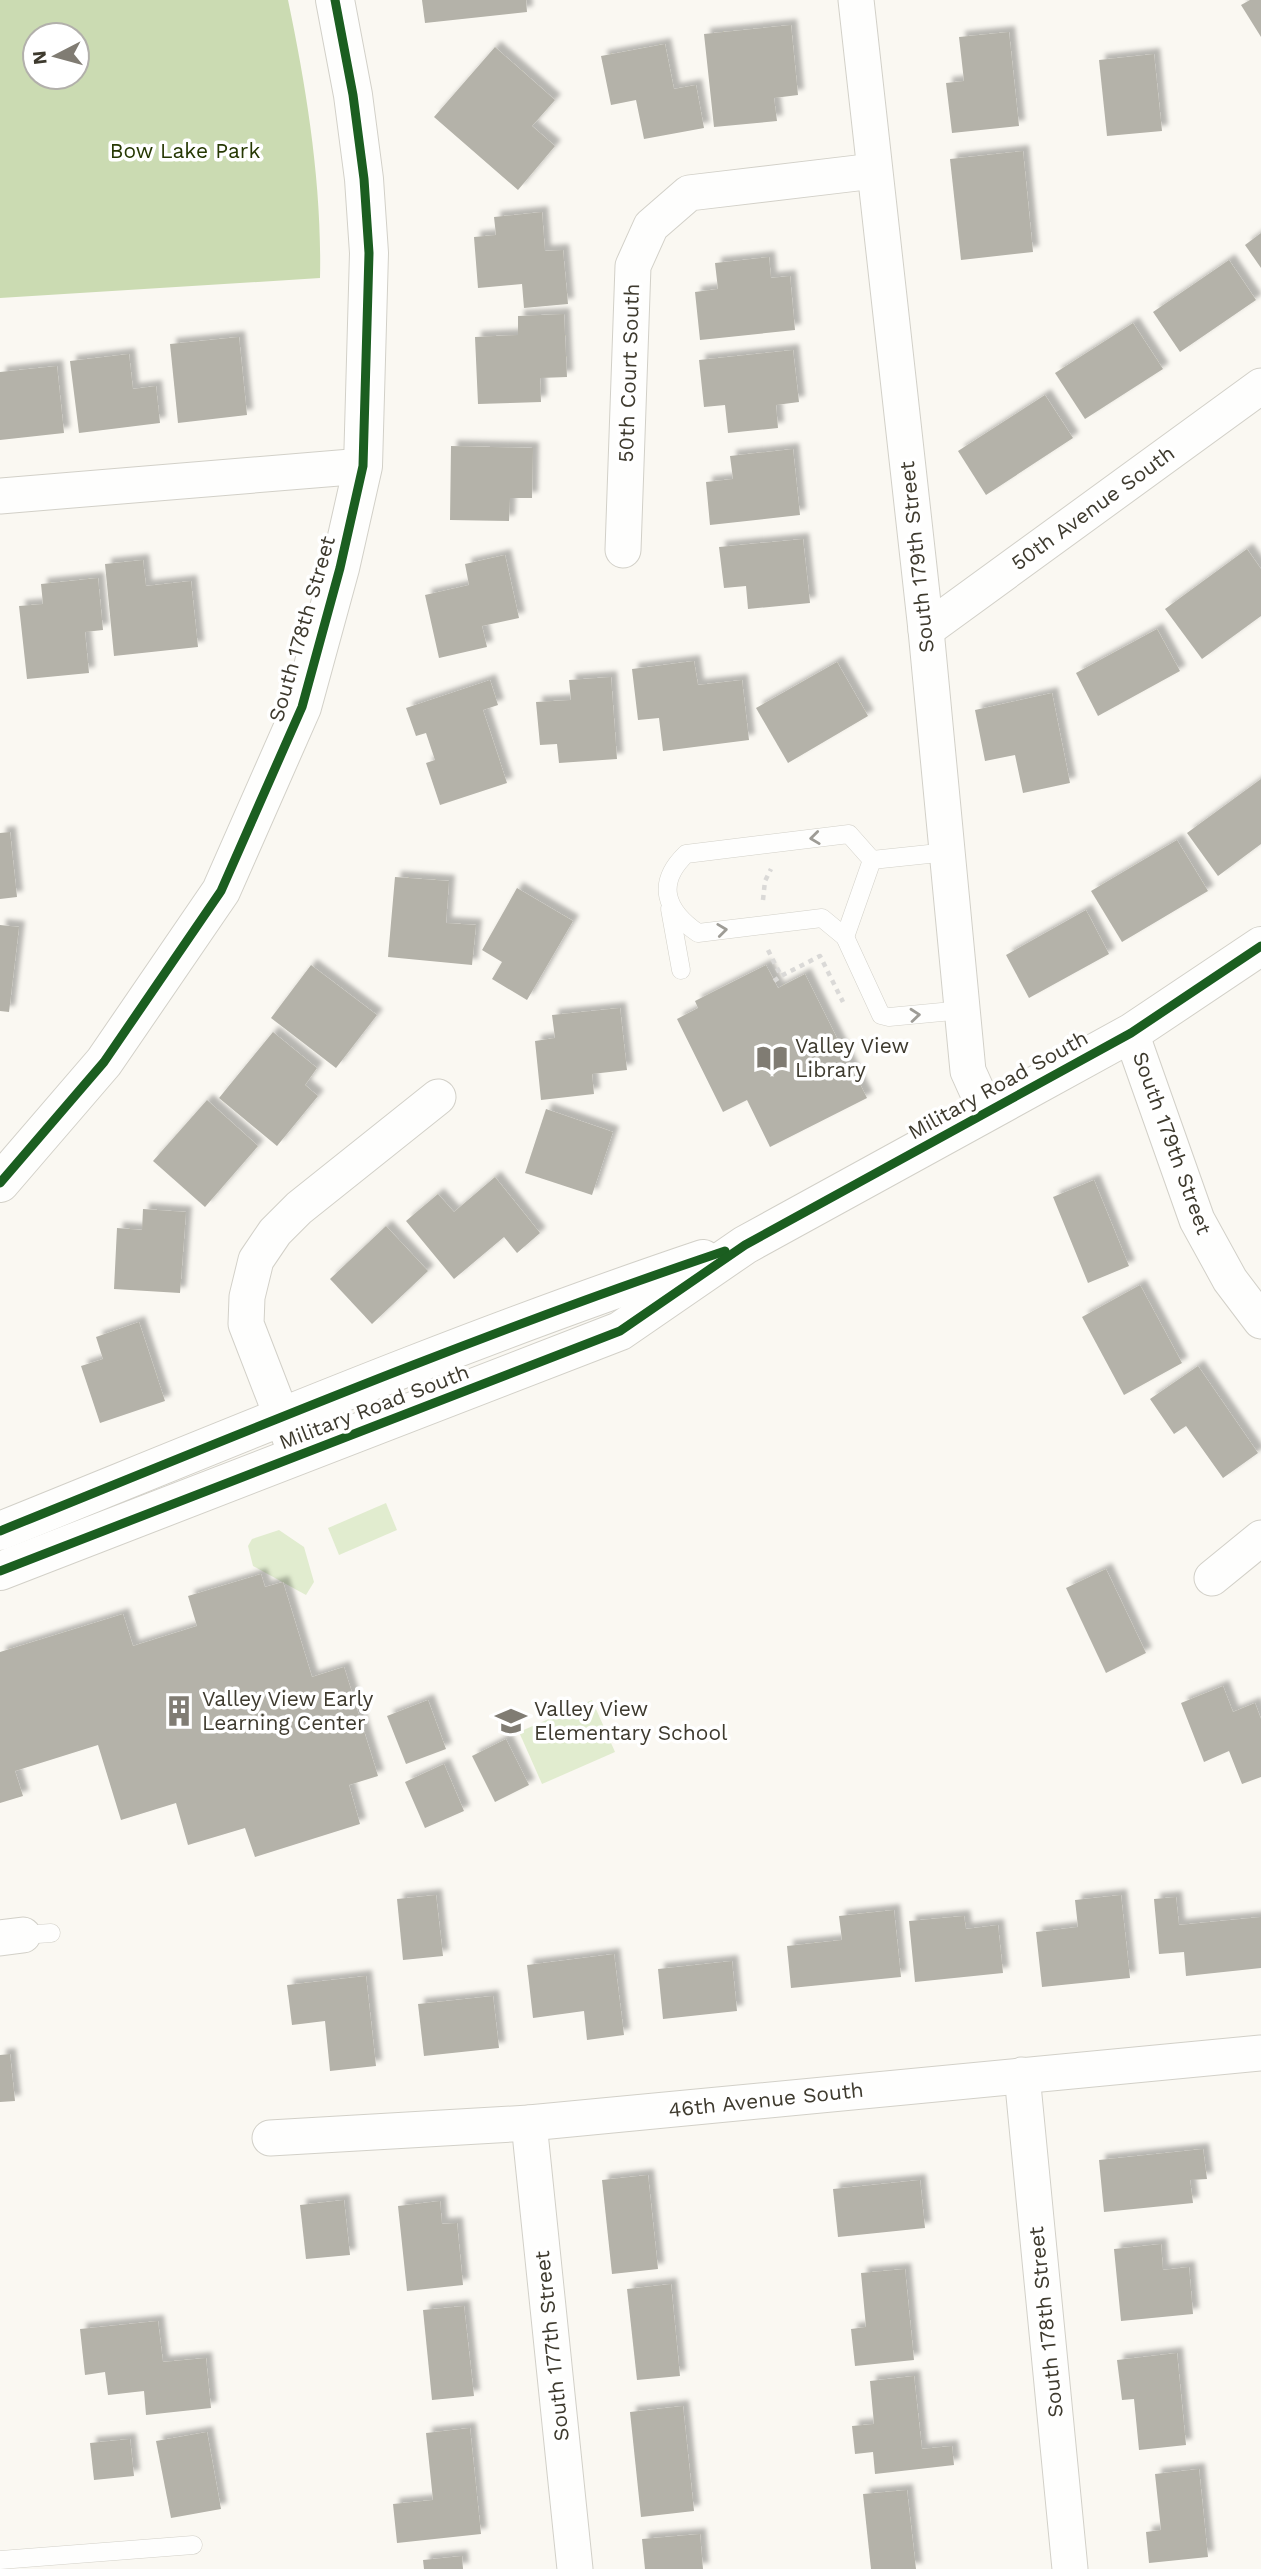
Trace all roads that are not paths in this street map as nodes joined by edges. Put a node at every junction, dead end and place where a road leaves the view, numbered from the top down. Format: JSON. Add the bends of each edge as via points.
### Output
{"nodes":[{"id":1,"x":335,"y":0,"type":"edge"},
{"id":2,"x":856,"y":0,"type":"edge"},
{"id":3,"x":874,"y":172,"type":"junction"},
{"id":4,"x":1261,"y":386,"type":"edge"},
{"id":5,"x":363,"y":466,"type":"junction"},
{"id":6,"x":0,"y":496,"type":"edge"},
{"id":7,"x":623,"y":550,"type":"dead end"},
{"id":8,"x":926,"y":630,"type":"junction"},
{"id":9,"x":948,"y":852,"type":"junction"},
{"id":10,"x":872,"y":860,"type":"junction"},
{"id":11,"x":668,"y":903,"type":"junction"},
{"id":12,"x":845,"y":937,"type":"junction"},
{"id":13,"x":1261,"y":946,"type":"edge"},
{"id":14,"x":681,"y":970,"type":"dead end"},
{"id":15,"x":963,"y":1010,"type":"junction"},
{"id":16,"x":1131,"y":1033,"type":"junction"},
{"id":17,"x":438,"y":1097,"type":"dead end"},
{"id":18,"x":986,"y":1111,"type":"junction"},
{"id":19,"x":0,"y":1183,"type":"edge"},
{"id":20,"x":745,"y":1245,"type":"junction"},
{"id":21,"x":1261,"y":1321,"type":"edge"},
{"id":22,"x":282,"y":1417,"type":"junction"},
{"id":23,"x":297,"y":1456,"type":"junction"},
{"id":24,"x":0,"y":1531,"type":"edge"},
{"id":25,"x":1261,"y":1538,"type":"edge"},
{"id":26,"x":0,"y":1571,"type":"edge"},
{"id":27,"x":1212,"y":1578,"type":"dead end"},
{"id":28,"x":1261,"y":2053,"type":"edge"},
{"id":29,"x":1022,"y":2074,"type":"junction"},
{"id":30,"x":529,"y":2123,"type":"junction"},
{"id":31,"x":270,"y":2138,"type":"dead end"},
{"id":32,"x":193,"y":2545,"type":"dead end"},
{"id":33,"x":0,"y":2560,"type":"edge"},
{"id":34,"x":575,"y":2569,"type":"edge"},
{"id":35,"x":1070,"y":2569,"type":"edge"}],
"edges":[{"from":1,"to":5,"type":"main road","name":"South 178th Street","via":[[364,179]]},
{"from":2,"to":3,"type":"street","name":"South 179th Street"},
{"from":3,"to":7,"type":"street","name":"50th Court South","via":[[689,193],[652,226],[633,266]]},
{"from":3,"to":8,"type":"street","name":"South 179th Street"},
{"from":4,"to":8,"type":"street","name":"50th Avenue South"},
{"from":5,"to":6,"type":"street"},
{"from":5,"to":19,"type":"main road","name":"South 178th Street","via":[[302,707],[221,891],[104,1062]]},
{"from":8,"to":9,"type":"street","name":"South 179th Street"},
{"from":9,"to":10,"type":"lane"},
{"from":9,"to":15,"type":"street","name":"South 179th Street"},
{"from":10,"to":11,"type":"lane","one_way":true,"via":[[849,834],[686,854],[667,884]]},
{"from":10,"to":12,"type":"lane"},
{"from":11,"to":12,"type":"lane","one_way":true,"via":[[682,922],[698,933],[822,918]]},
{"from":11,"to":14,"type":"lane"},
{"from":12,"to":15,"type":"lane","one_way":true,"via":[[881,1015]]},
{"from":13,"to":16,"type":"main road","name":"Military Road South"},
{"from":15,"to":18,"type":"street","name":"South 179th Street","via":[[968,1071]]},
{"from":16,"to":18,"type":"main road","name":"Military Road South"},
{"from":16,"to":21,"type":"street","name":"South 179th Street","via":[[1197,1220],[1230,1280]]},
{"from":17,"to":22,"type":"street","via":[[299,1208],[256,1260],[246,1324]]},
{"from":18,"to":20,"type":"main road","name":"Military Road South"},
{"from":20,"to":22,"type":"main road","name":"Military Road South","via":[[631,1283]]},
{"from":20,"to":23,"type":"main road","name":"Military Road South","via":[[620,1331]]},
{"from":22,"to":23,"type":"street"},
{"from":22,"to":24,"type":"main road","name":"Military Road South"},
{"from":23,"to":26,"type":"main road","name":"Military Road South"},
{"from":25,"to":27,"type":"street"},
{"from":28,"to":29,"type":"street","name":"46th Avenue South"},
{"from":29,"to":30,"type":"street","name":"46th Avenue South"},
{"from":29,"to":35,"type":"street","name":"South 178th Street"},
{"from":30,"to":31,"type":"street","name":"46th Avenue South"},
{"from":30,"to":34,"type":"street","name":"South 177th Street"},
{"from":32,"to":33,"type":"lane"}]}
